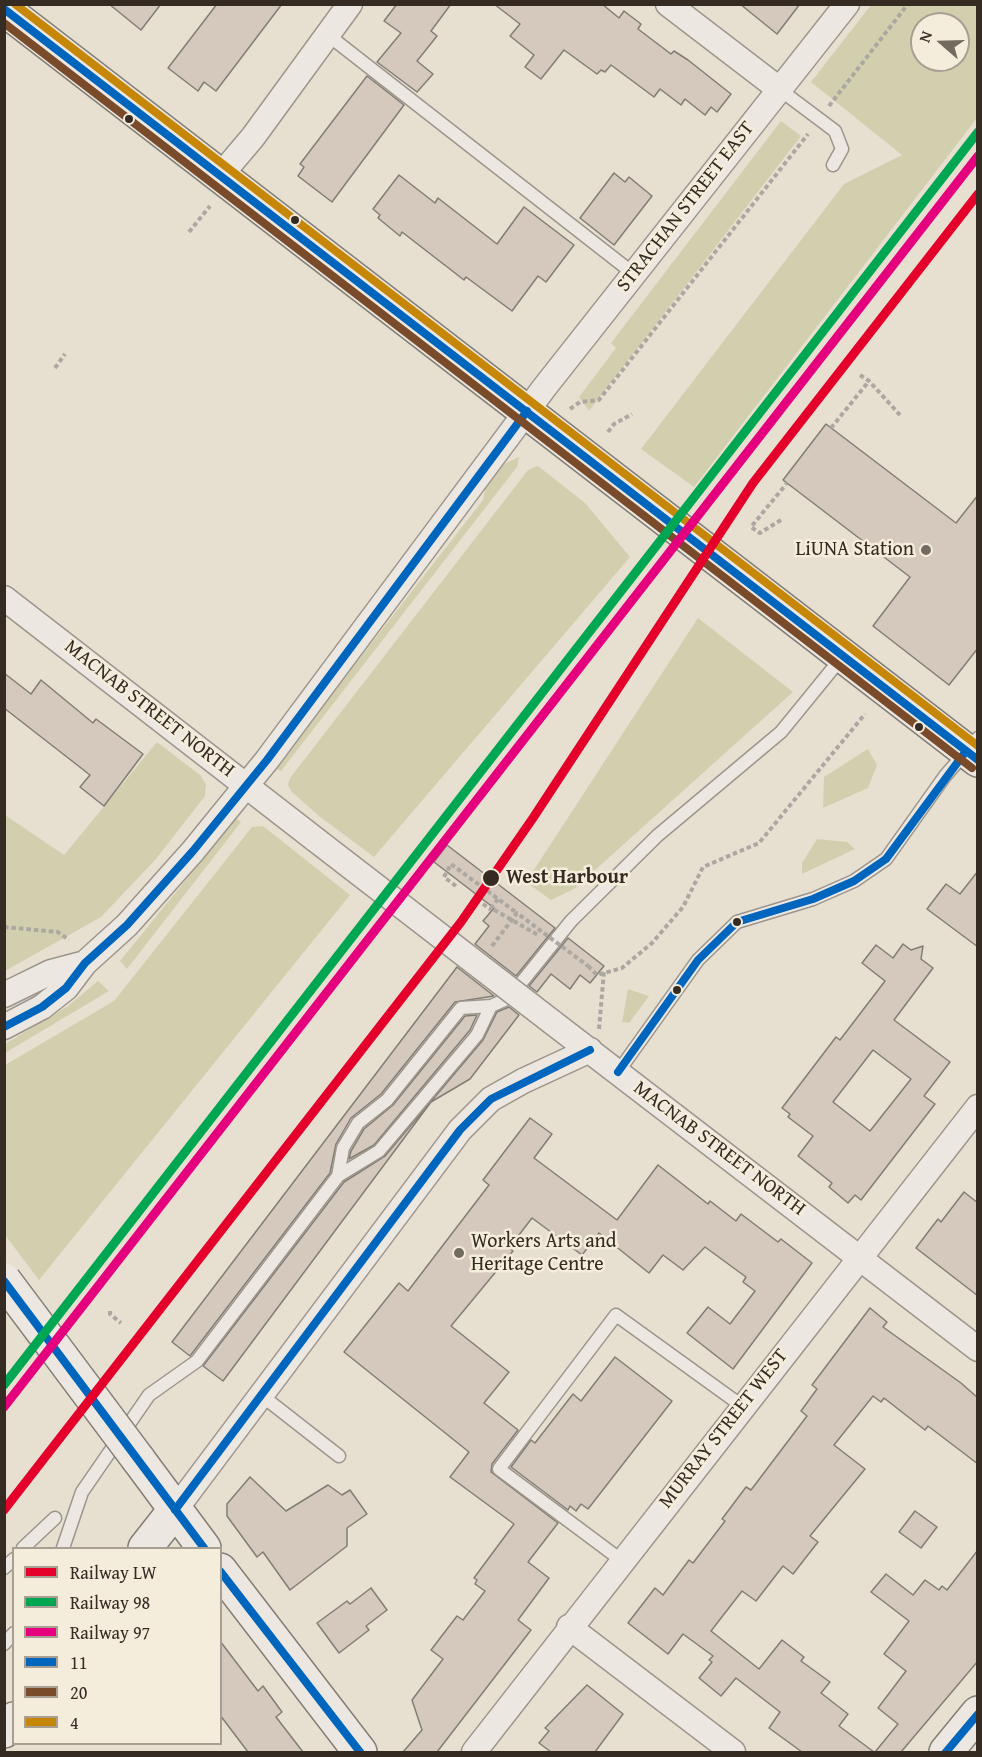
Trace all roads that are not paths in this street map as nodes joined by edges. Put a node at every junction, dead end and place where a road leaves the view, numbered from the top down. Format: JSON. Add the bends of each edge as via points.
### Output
{"nodes":[{"id":1,"x":350,"y":4,"type":"edge"},
{"id":2,"x":668,"y":4,"type":"edge"},
{"id":3,"x":847,"y":4,"type":"edge"},
{"id":4,"x":4,"y":9,"type":"edge"},
{"id":5,"x":328,"y":35,"type":"junction"},
{"id":6,"x":779,"y":89,"type":"junction"},
{"id":7,"x":833,"y":165,"type":"dead end"},
{"id":8,"x":215,"y":191,"type":"junction"},
{"id":9,"x":634,"y":274,"type":"junction"},
{"id":10,"x":527,"y":411,"type":"junction"},
{"id":11,"x":4,"y":598,"type":"edge"},
{"id":12,"x":836,"y":649,"type":"junction"},
{"id":13,"x":974,"y":750,"type":"edge"},
{"id":14,"x":247,"y":784,"type":"junction"},
{"id":15,"x":85,"y":963,"type":"junction"},
{"id":16,"x":4,"y":995,"type":"edge"},
{"id":17,"x":491,"y":1006,"type":"junction"},
{"id":18,"x":4,"y":1027,"type":"edge"},
{"id":19,"x":594,"y":1043,"type":"junction"},
{"id":20,"x":618,"y":1072,"type":"junction"},
{"id":21,"x":978,"y":1107,"type":"edge"},
{"id":22,"x":338,"y":1176,"type":"junction"},
{"id":23,"x":860,"y":1257,"type":"junction"},
{"id":24,"x":4,"y":1280,"type":"edge"},
{"id":25,"x":978,"y":1349,"type":"edge"},
{"id":26,"x":261,"y":1395,"type":"junction"},
{"id":27,"x":742,"y":1406,"type":"junction"},
{"id":28,"x":339,"y":1455,"type":"dead end"},
{"id":29,"x":175,"y":1510,"type":"junction"},
{"id":30,"x":55,"y":1518,"type":"dead end"},
{"id":31,"x":24,"y":1547,"type":"edge"},
{"id":32,"x":63,"y":1547,"type":"edge"},
{"id":33,"x":146,"y":1547,"type":"edge"},
{"id":34,"x":203,"y":1547,"type":"edge"},
{"id":35,"x":621,"y":1560,"type":"junction"},
{"id":36,"x":222,"y":1572,"type":"edge"},
{"id":37,"x":569,"y":1627,"type":"junction"},
{"id":38,"x":978,"y":1713,"type":"edge"},
{"id":39,"x":360,"y":1752,"type":"edge"},
{"id":40,"x":474,"y":1752,"type":"edge"},
{"id":41,"x":733,"y":1752,"type":"edge"},
{"id":42,"x":946,"y":1752,"type":"edge"}],
"edges":[{"from":1,"to":5,"type":"street"},
{"from":2,"to":6,"type":"street"},
{"from":3,"to":6,"type":"street","name":"STRACHAN STREET EAST"},
{"from":4,"to":8,"type":"main road"},
{"from":5,"to":8,"type":"street"},
{"from":5,"to":9,"type":"lane"},
{"from":6,"to":7,"type":"lane","via":[[835,131],[842,149]]},
{"from":6,"to":9,"type":"street","name":"STRACHAN STREET EAST"},
{"from":8,"to":10,"type":"main road"},
{"from":9,"to":10,"type":"street","name":"STRACHAN STREET EAST"},
{"from":10,"to":12,"type":"main road"},
{"from":10,"to":14,"type":"street","name":"STRACHAN STREET EAST"},
{"from":11,"to":14,"type":"street","name":"MACNAB STREET NORTH"},
{"from":12,"to":13,"type":"main road"},
{"from":12,"to":17,"type":"lane","via":[[781,732],[657,836],[571,921],[509,998]]},
{"from":13,"to":20,"type":"lane","via":[[886,859],[854,881],[813,899],[737,922],[698,960]]},
{"from":14,"to":15,"type":"street","name":"STRACHAN STREET EAST","via":[[127,925]]},
{"from":14,"to":19,"type":"street","name":"MACNAB STREET NORTH","bridge":true,"via":[[552,1022]]},
{"from":15,"to":16,"type":"street","via":[[51,972]]},
{"from":15,"to":18,"type":"street","name":"STRACHAN STREET EAST","via":[[66,988],[42,1007]]},
{"from":17,"to":22,"type":"lane","via":[[477,1035],[379,1151]]},
{"from":17,"to":22,"type":"lane","via":[[461,1008],[387,1100],[358,1123],[343,1148]]},
{"from":19,"to":20,"type":"street","name":"MACNAB STREET NORTH"},
{"from":19,"to":26,"type":"street","via":[[491,1099],[460,1130]]},
{"from":20,"to":23,"type":"street","name":"MACNAB STREET NORTH"},
{"from":21,"to":23,"type":"street","name":"MURRAY STREET WEST"},
{"from":22,"to":32,"type":"lane","via":[[198,1361],[149,1395],[82,1492]]},
{"from":23,"to":25,"type":"street","name":"MACNAB STREET NORTH"},
{"from":23,"to":27,"type":"street","name":"MURRAY STREET WEST"},
{"from":24,"to":29,"type":"main road","bridge":true},
{"from":26,"to":28,"type":"lane"},
{"from":26,"to":29,"type":"street"},
{"from":27,"to":35,"type":"street","name":"MURRAY STREET WEST"},
{"from":27,"to":35,"type":"lane","via":[[616,1315],[500,1468]]},
{"from":29,"to":33,"type":"main road"},
{"from":29,"to":34,"type":"main road"},
{"from":30,"to":31,"type":"lane"},
{"from":35,"to":37,"type":"street","name":"MURRAY STREET WEST"},
{"from":36,"to":39,"type":"main road"},
{"from":37,"to":40,"type":"street","name":"MURRAY STREET WEST"},
{"from":37,"to":41,"type":"street"},
{"from":38,"to":42,"type":"main road"}]}
